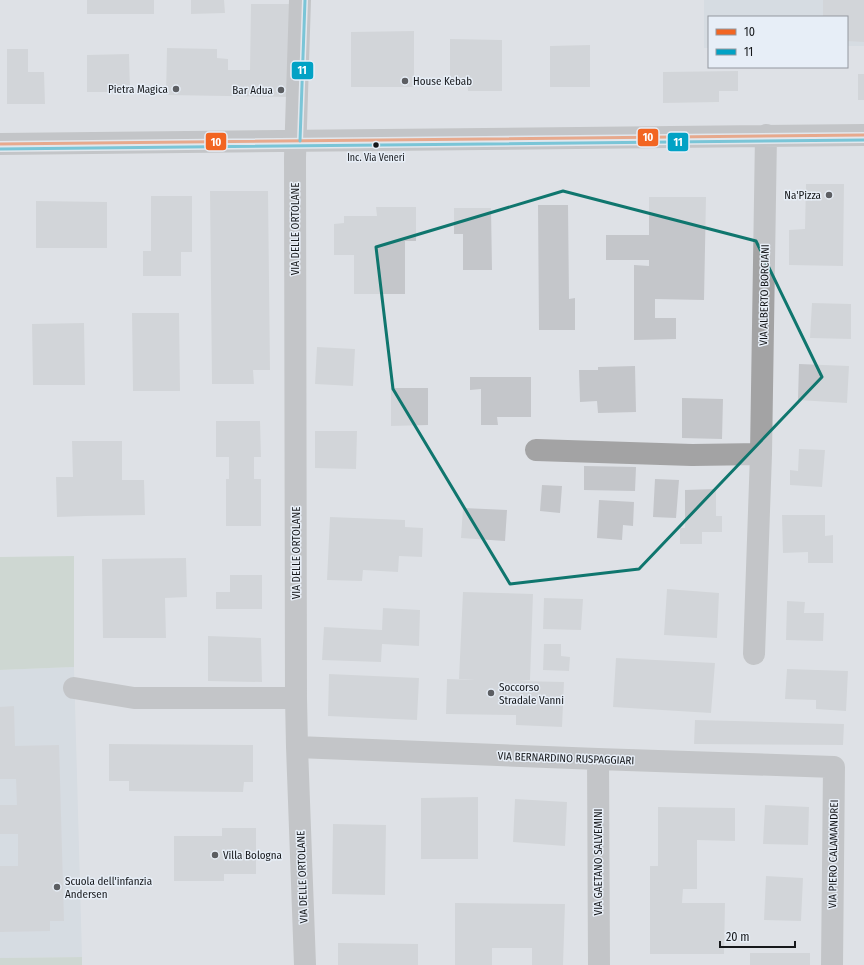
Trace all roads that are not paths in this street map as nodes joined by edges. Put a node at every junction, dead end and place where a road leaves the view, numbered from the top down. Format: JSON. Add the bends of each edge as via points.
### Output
{"nodes":[{"id":1,"x":300,"y":0,"type":"edge"},
{"id":2,"x":766,"y":135,"type":"junction"},
{"id":3,"x":864,"y":135,"type":"edge"},
{"id":4,"x":295,"y":140,"type":"junction"},
{"id":5,"x":0,"y":144,"type":"edge"},
{"id":6,"x":536,"y":450,"type":"dead end"},
{"id":7,"x":761,"y":454,"type":"junction"},
{"id":8,"x":754,"y":654,"type":"dead end"},
{"id":9,"x":74,"y":688,"type":"dead end"},
{"id":10,"x":296,"y":698,"type":"junction"},
{"id":11,"x":297,"y":747,"type":"junction"},
{"id":12,"x":598,"y":759,"type":"junction"},
{"id":13,"x":834,"y":767,"type":"joint"},
{"id":14,"x":305,"y":965,"type":"edge"},
{"id":15,"x":599,"y":965,"type":"edge"},
{"id":16,"x":832,"y":965,"type":"edge"}],
"edges":[{"from":1,"to":4,"type":"street","name":"VIA DELLE ORTOLANE"},
{"from":2,"to":3,"type":"street"},
{"from":2,"to":4,"type":"street"},
{"from":2,"to":7,"type":"street","name":"VIA ALBERTO BORCIANI"},
{"from":4,"to":5,"type":"street"},
{"from":4,"to":10,"type":"street","name":"VIA DELLE ORTOLANE"},
{"from":6,"to":7,"type":"street","via":[[692,455]]},
{"from":7,"to":8,"type":"street","name":"VIA ALBERTO BORCIANI"},
{"from":9,"to":10,"type":"street","via":[[134,698]]},
{"from":10,"to":11,"type":"street","name":"VIA DELLE ORTOLANE"},
{"from":11,"to":12,"type":"street","name":"VIA BERNARDINO RUSPAGGIARI"},
{"from":11,"to":14,"type":"street","name":"VIA DELLE ORTOLANE"},
{"from":12,"to":13,"type":"street","name":"VIA BERNARDINO RUSPAGGIARI"},
{"from":12,"to":15,"type":"street","name":"VIA GAETANO SALVEMINI"},
{"from":13,"to":16,"type":"street","name":"VIA PIERO CALAMANDREI"}]}
